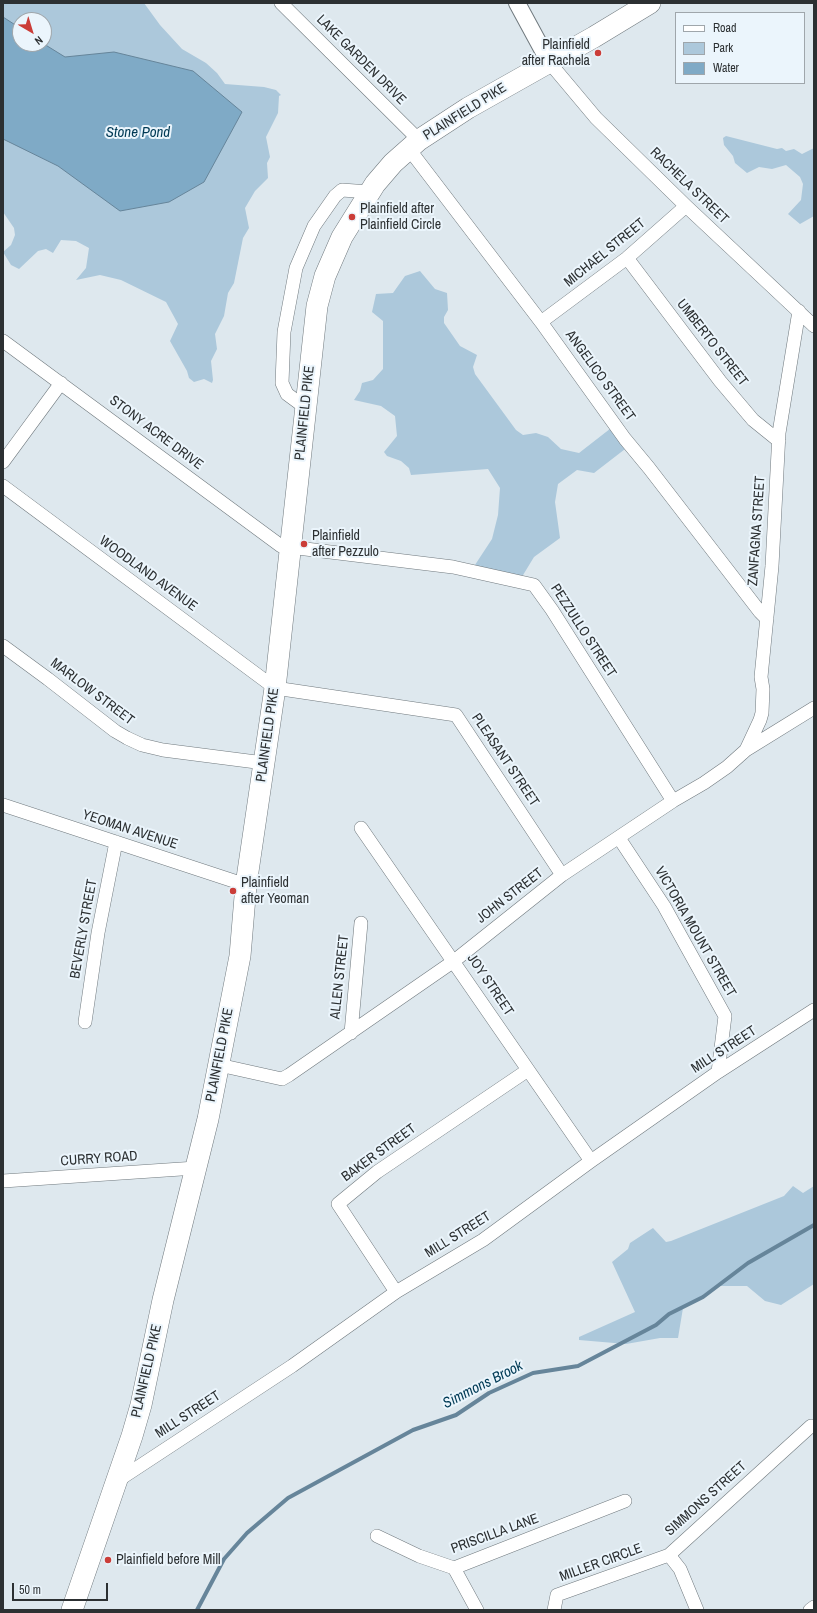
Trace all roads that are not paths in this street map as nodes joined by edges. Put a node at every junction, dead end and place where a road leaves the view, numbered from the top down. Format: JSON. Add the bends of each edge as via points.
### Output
{"nodes":[{"id":1,"x":281,"y":3,"type":"edge"},
{"id":2,"x":517,"y":3,"type":"edge"},
{"id":3,"x":650,"y":3,"type":"edge"},
{"id":4,"x":549,"y":62,"type":"junction"},
{"id":5,"x":414,"y":144,"type":"junction"},
{"id":6,"x":369,"y":192,"type":"junction"},
{"id":7,"x":686,"y":206,"type":"junction"},
{"id":8,"x":627,"y":258,"type":"junction"},
{"id":9,"x":799,"y":311,"type":"junction"},
{"id":10,"x":541,"y":322,"type":"junction"},
{"id":11,"x":814,"y":326,"type":"edge"},
{"id":12,"x":3,"y":341,"type":"edge"},
{"id":13,"x":61,"y":383,"type":"junction"},
{"id":14,"x":306,"y":408,"type":"junction"},
{"id":15,"x":779,"y":441,"type":"junction"},
{"id":16,"x":3,"y":462,"type":"edge"},
{"id":17,"x":3,"y":486,"type":"edge"},
{"id":18,"x":291,"y":547,"type":"junction"},
{"id":19,"x":767,"y":619,"type":"junction"},
{"id":20,"x":3,"y":646,"type":"edge"},
{"id":21,"x":275,"y":688,"type":"junction"},
{"id":22,"x":814,"y":708,"type":"edge"},
{"id":23,"x":746,"y":750,"type":"junction"},
{"id":24,"x":264,"y":763,"type":"junction"},
{"id":25,"x":672,"y":801,"type":"junction"},
{"id":26,"x":3,"y":805,"type":"edge"},
{"id":27,"x":361,"y":828,"type":"dead end"},
{"id":28,"x":620,"y":838,"type":"junction"},
{"id":29,"x":116,"y":842,"type":"junction"},
{"id":30,"x":562,"y":875,"type":"junction"},
{"id":31,"x":246,"y":885,"type":"junction"},
{"id":32,"x":361,"y":923,"type":"dead end"},
{"id":33,"x":454,"y":961,"type":"junction"},
{"id":34,"x":814,"y":1010,"type":"edge"},
{"id":35,"x":85,"y":1022,"type":"dead end"},
{"id":36,"x":351,"y":1033,"type":"junction"},
{"id":37,"x":219,"y":1065,"type":"junction"},
{"id":38,"x":528,"y":1070,"type":"junction"},
{"id":39,"x":718,"y":1072,"type":"junction"},
{"id":40,"x":591,"y":1161,"type":"junction"},
{"id":41,"x":196,"y":1168,"type":"junction"},
{"id":42,"x":3,"y":1181,"type":"edge"},
{"id":43,"x":396,"y":1292,"type":"junction"},
{"id":44,"x":811,"y":1426,"type":"dead end"},
{"id":45,"x":115,"y":1482,"type":"junction"},
{"id":46,"x":625,"y":1501,"type":"dead end"},
{"id":47,"x":377,"y":1536,"type":"dead end"},
{"id":48,"x":669,"y":1555,"type":"junction"},
{"id":49,"x":454,"y":1568,"type":"junction"},
{"id":50,"x":814,"y":1607,"type":"edge"},
{"id":51,"x":72,"y":1610,"type":"edge"},
{"id":52,"x":477,"y":1610,"type":"edge"},
{"id":53,"x":554,"y":1610,"type":"edge"},
{"id":54,"x":697,"y":1610,"type":"edge"},
{"id":55,"x":810,"y":1610,"type":"edge"}],
"edges":[{"from":1,"to":5,"type":"street","name":"LAKE GARDEN DRIVE"},
{"from":2,"to":4,"type":"street"},
{"from":3,"to":4,"type":"main road","name":"PLAINFIELD PIKE"},
{"from":4,"to":5,"type":"main road","name":"PLAINFIELD PIKE","via":[[468,108]]},
{"from":4,"to":7,"type":"street","name":"RACHELA STREET","via":[[596,118]]},
{"from":5,"to":6,"type":"main road","name":"PLAINFIELD PIKE","via":[[393,163]]},
{"from":5,"to":10,"type":"street","name":"ANGELICO STREET","via":[[471,228]]},
{"from":6,"to":14,"type":"main road","name":"PLAINFIELD PIKE","via":[[342,237],[325,276],[318,306]]},
{"from":6,"to":14,"type":"street","via":[[342,190],[335,196],[314,226],[296,268],[284,332],[282,383],[287,394]]},
{"from":7,"to":8,"type":"street","name":"MICHAEL STREET"},
{"from":7,"to":9,"type":"street","name":"RACHELA STREET"},
{"from":8,"to":10,"type":"street","name":"MICHAEL STREET"},
{"from":8,"to":15,"type":"street","name":"UMBERTO STREET","via":[[720,381],[753,420]]},
{"from":9,"to":11,"type":"street","name":"RACHELA STREET"},
{"from":9,"to":15,"type":"street","name":"ZANFAGNA STREET"},
{"from":10,"to":19,"type":"street","name":"ANGELICO STREET","via":[[625,439]]},
{"from":12,"to":13,"type":"street","name":"STONY ACRE DRIVE"},
{"from":13,"to":16,"type":"street"},
{"from":13,"to":18,"type":"street","name":"STONY ACRE DRIVE","via":[[281,546]]},
{"from":14,"to":18,"type":"main road","name":"PLAINFIELD PIKE"},
{"from":15,"to":19,"type":"street","name":"ZANFAGNA STREET"},
{"from":17,"to":21,"type":"street","name":"WOODLAND AVENUE"},
{"from":18,"to":21,"type":"main road","name":"PLAINFIELD PIKE"},
{"from":18,"to":25,"type":"street","name":"PEZZULLO STREET","via":[[453,567],[534,585]]},
{"from":19,"to":23,"type":"street","name":"ZANFAGNA STREET","via":[[761,676],[762,713]]},
{"from":20,"to":24,"type":"street","name":"MARLOW STREET","via":[[115,731],[142,745]]},
{"from":21,"to":24,"type":"main road","name":"PLAINFIELD PIKE"},
{"from":21,"to":30,"type":"street","name":"PLEASANT STREET","via":[[456,715]]},
{"from":22,"to":23,"type":"street","name":"JOHN STREET"},
{"from":23,"to":25,"type":"street","name":"JOHN STREET","via":[[727,767]]},
{"from":24,"to":31,"type":"main road","name":"PLAINFIELD PIKE"},
{"from":25,"to":28,"type":"street","name":"JOHN STREET"},
{"from":26,"to":29,"type":"street","name":"YEOMAN AVENUE"},
{"from":27,"to":33,"type":"street","name":"JOY STREET"},
{"from":28,"to":30,"type":"street","name":"JOHN STREET"},
{"from":28,"to":39,"type":"street","name":"VICTORIA MOUNT STREET","via":[[664,906],[725,1016]]},
{"from":29,"to":31,"type":"street","name":"YEOMAN AVENUE"},
{"from":29,"to":35,"type":"street","name":"BEVERLY STREET","via":[[98,933]]},
{"from":30,"to":33,"type":"street","name":"JOHN STREET"},
{"from":31,"to":37,"type":"main road","name":"PLAINFIELD PIKE","via":[[240,956]]},
{"from":32,"to":36,"type":"street","name":"ALLEN STREET"},
{"from":33,"to":36,"type":"street","name":"JOHN STREET"},
{"from":33,"to":38,"type":"street","name":"JOY STREET"},
{"from":34,"to":39,"type":"street","name":"MILL STREET"},
{"from":36,"to":37,"type":"street","name":"JOHN STREET","via":[[282,1079]]},
{"from":37,"to":41,"type":"main road","name":"PLAINFIELD PIKE"},
{"from":38,"to":40,"type":"street","name":"JOY STREET"},
{"from":38,"to":43,"type":"street","name":"BAKER STREET","via":[[377,1172],[338,1204]]},
{"from":39,"to":40,"type":"street","name":"MILL STREET"},
{"from":40,"to":43,"type":"street","name":"MILL STREET","via":[[483,1240]]},
{"from":41,"to":42,"type":"street","name":"CURRY ROAD"},
{"from":41,"to":45,"type":"main road","name":"PLAINFIELD PIKE","via":[[163,1300],[141,1405]]},
{"from":43,"to":45,"type":"street","name":"MILL STREET","via":[[292,1366]]},
{"from":44,"to":48,"type":"street","name":"SIMMONS STREET"},
{"from":45,"to":51,"type":"main road","name":"PLAINFIELD PIKE"},
{"from":46,"to":49,"type":"street","name":"PRISCILLA LANE"},
{"from":47,"to":49,"type":"street","name":"PRISCILLA LANE","via":[[419,1556]]},
{"from":48,"to":53,"type":"street","name":"MILLER CIRCLE","via":[[558,1595]]},
{"from":48,"to":54,"type":"street","name":"SIMMONS STREET","via":[[680,1569]]},
{"from":49,"to":52,"type":"street"},
{"from":50,"to":55,"type":"street"}]}
